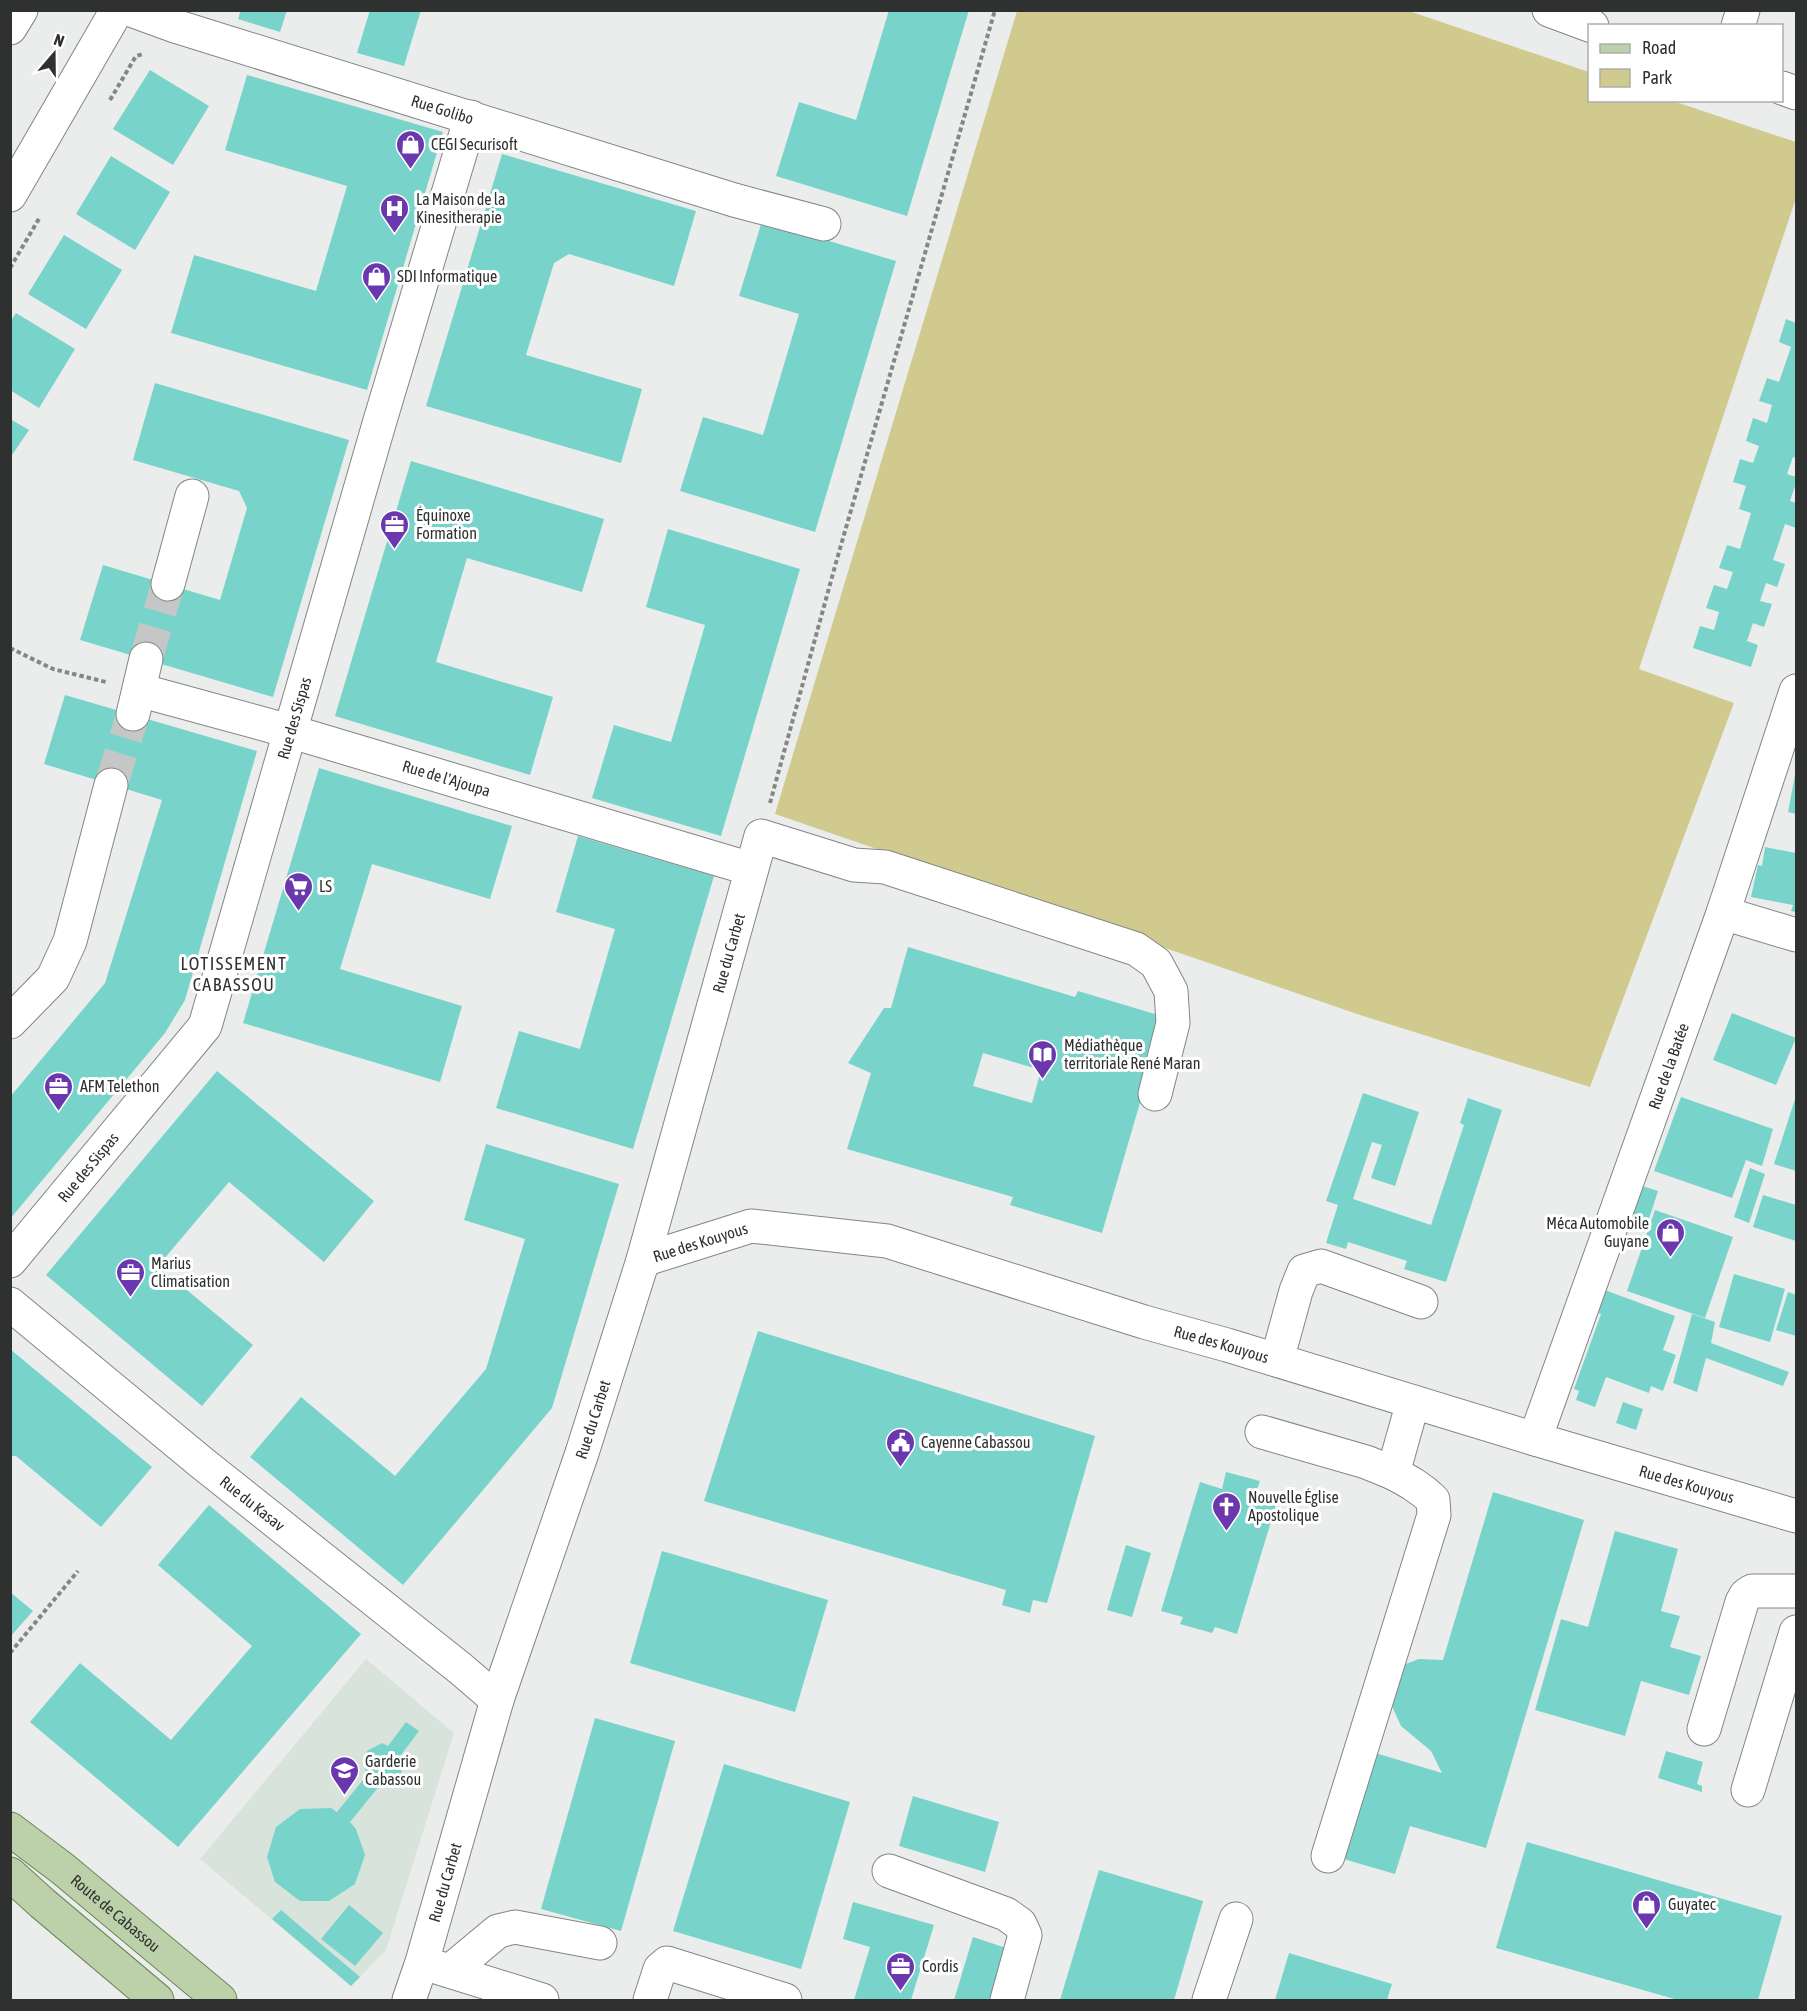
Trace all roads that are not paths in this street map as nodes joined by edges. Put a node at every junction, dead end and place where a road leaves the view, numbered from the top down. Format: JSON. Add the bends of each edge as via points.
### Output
{"nodes":[{"id":1,"x":21,"y":10,"type":"edge"},
{"id":2,"x":117,"y":10,"type":"edge"},
{"id":3,"x":131,"y":10,"type":"edge"},
{"id":4,"x":1549,"y":10,"type":"edge"},
{"id":5,"x":1588,"y":25,"type":"edge"},
{"id":6,"x":10,"y":28,"type":"edge"},
{"id":7,"x":471,"y":117,"type":"junction"},
{"id":8,"x":10,"y":195,"type":"edge"},
{"id":9,"x":824,"y":224,"type":"dead end"},
{"id":10,"x":192,"y":496,"type":"dead end"},
{"id":11,"x":168,"y":584,"type":"tunnel mouth"},
{"id":12,"x":140,"y":688,"type":"road end"},
{"id":13,"x":1795,"y":698,"type":"edge"},
{"id":14,"x":289,"y":731,"type":"junction"},
{"id":15,"x":111,"y":785,"type":"tunnel mouth"},
{"id":16,"x":751,"y":869,"type":"junction"},
{"id":17,"x":1723,"y":913,"type":"junction"},
{"id":18,"x":1797,"y":935,"type":"edge"},
{"id":19,"x":10,"y":1022,"type":"edge"},
{"id":20,"x":1155,"y":1094,"type":"dead end"},
{"id":21,"x":643,"y":1260,"type":"junction"},
{"id":22,"x":10,"y":1262,"type":"edge"},
{"id":23,"x":1421,"y":1302,"type":"dead end"},
{"id":24,"x":10,"y":1304,"type":"edge"},
{"id":25,"x":1277,"y":1360,"type":"junction"},
{"id":26,"x":1413,"y":1402,"type":"junction"},
{"id":27,"x":1262,"y":1432,"type":"dead end"},
{"id":28,"x":1535,"y":1439,"type":"junction"},
{"id":29,"x":1393,"y":1473,"type":"junction"},
{"id":30,"x":1797,"y":1516,"type":"edge"},
{"id":31,"x":1797,"y":1591,"type":"edge"},
{"id":32,"x":1797,"y":1632,"type":"edge"},
{"id":33,"x":497,"y":1700,"type":"junction"},
{"id":34,"x":1704,"y":1729,"type":"dead end"},
{"id":35,"x":1748,"y":1790,"type":"dead end"},
{"id":36,"x":10,"y":1829,"type":"edge"},
{"id":37,"x":1328,"y":1856,"type":"dead end"},
{"id":38,"x":889,"y":1871,"type":"dead end"},
{"id":39,"x":10,"y":1874,"type":"edge"},
{"id":40,"x":1236,"y":1919,"type":"dead end"},
{"id":41,"x":600,"y":1943,"type":"dead end"},
{"id":42,"x":436,"y":1967,"type":"junction"},
{"id":43,"x":409,"y":2000,"type":"edge"},
{"id":44,"x":156,"y":2001,"type":"edge"},
{"id":45,"x":219,"y":2001,"type":"edge"},
{"id":46,"x":542,"y":2001,"type":"edge"},
{"id":47,"x":650,"y":2001,"type":"edge"},
{"id":48,"x":786,"y":2001,"type":"edge"},
{"id":49,"x":1007,"y":2001,"type":"edge"},
{"id":50,"x":1209,"y":2001,"type":"edge"}],
"edges":[{"from":1,"to":6,"type":"street"},
{"from":2,"to":8,"type":"street"},
{"from":3,"to":7,"type":"street","name":"Rue Golibo"},
{"from":4,"to":5,"type":"street"},
{"from":7,"to":9,"type":"street","name":"Rue Golibo","via":[[734,200]]},
{"from":7,"to":14,"type":"street","name":"Rue des Sispas"},
{"from":10,"to":11,"type":"street"},
{"from":12,"to":14,"type":"street","name":"Rue de l'Ajoupa"},
{"from":13,"to":17,"type":"street","name":"Rue de la Batée"},
{"from":14,"to":16,"type":"street","name":"Rue de l'Ajoupa"},
{"from":14,"to":22,"type":"street","name":"Rue des Sispas","via":[[205,1026]]},
{"from":15,"to":19,"type":"street","via":[[70,941],[53,978]]},
{"from":16,"to":20,"type":"street","name":"Rue du Carbet","via":[[761,836],[854,865],[885,867],[1136,949],[1156,963],[1171,991],[1173,1023]]},
{"from":16,"to":21,"type":"street","name":"Rue du Carbet"},
{"from":17,"to":18,"type":"street"},
{"from":17,"to":28,"type":"street","name":"Rue de la Batée"},
{"from":21,"to":25,"type":"street","name":"Rue des Kouyous","via":[[751,1226],[887,1241]]},
{"from":21,"to":33,"type":"street","name":"Rue du Carbet"},
{"from":23,"to":25,"type":"street","via":[[1321,1266],[1305,1270]]},
{"from":24,"to":33,"type":"street","name":"Rue du Kasav"},
{"from":25,"to":26,"type":"street","name":"Rue des Kouyous"},
{"from":26,"to":28,"type":"street","name":"Rue des Kouyous"},
{"from":26,"to":29,"type":"street"},
{"from":27,"to":29,"type":"street"},
{"from":28,"to":30,"type":"street","name":"Rue des Kouyous"},
{"from":29,"to":37,"type":"street","via":[[1412,1482],[1433,1500],[1434,1515]]},
{"from":31,"to":34,"type":"street","via":[[1752,1591],[1746,1595]]},
{"from":32,"to":35,"type":"street"},
{"from":33,"to":42,"type":"street","name":"Rue du Carbet"},
{"from":36,"to":45,"type":"main road","name":"Route de Cabassou"},
{"from":38,"to":49,"type":"street","via":[[1006,1914],[1020,1924],[1025,1935]]},
{"from":39,"to":44,"type":"main road"},
{"from":40,"to":50,"type":"street"},
{"from":41,"to":42,"type":"street","via":[[515,1927],[498,1931]]},
{"from":42,"to":43,"type":"street","name":"Rue du Carbet"},
{"from":42,"to":46,"type":"street"},
{"from":47,"to":48,"type":"street","via":[[660,1969],[667,1963]]}]}
